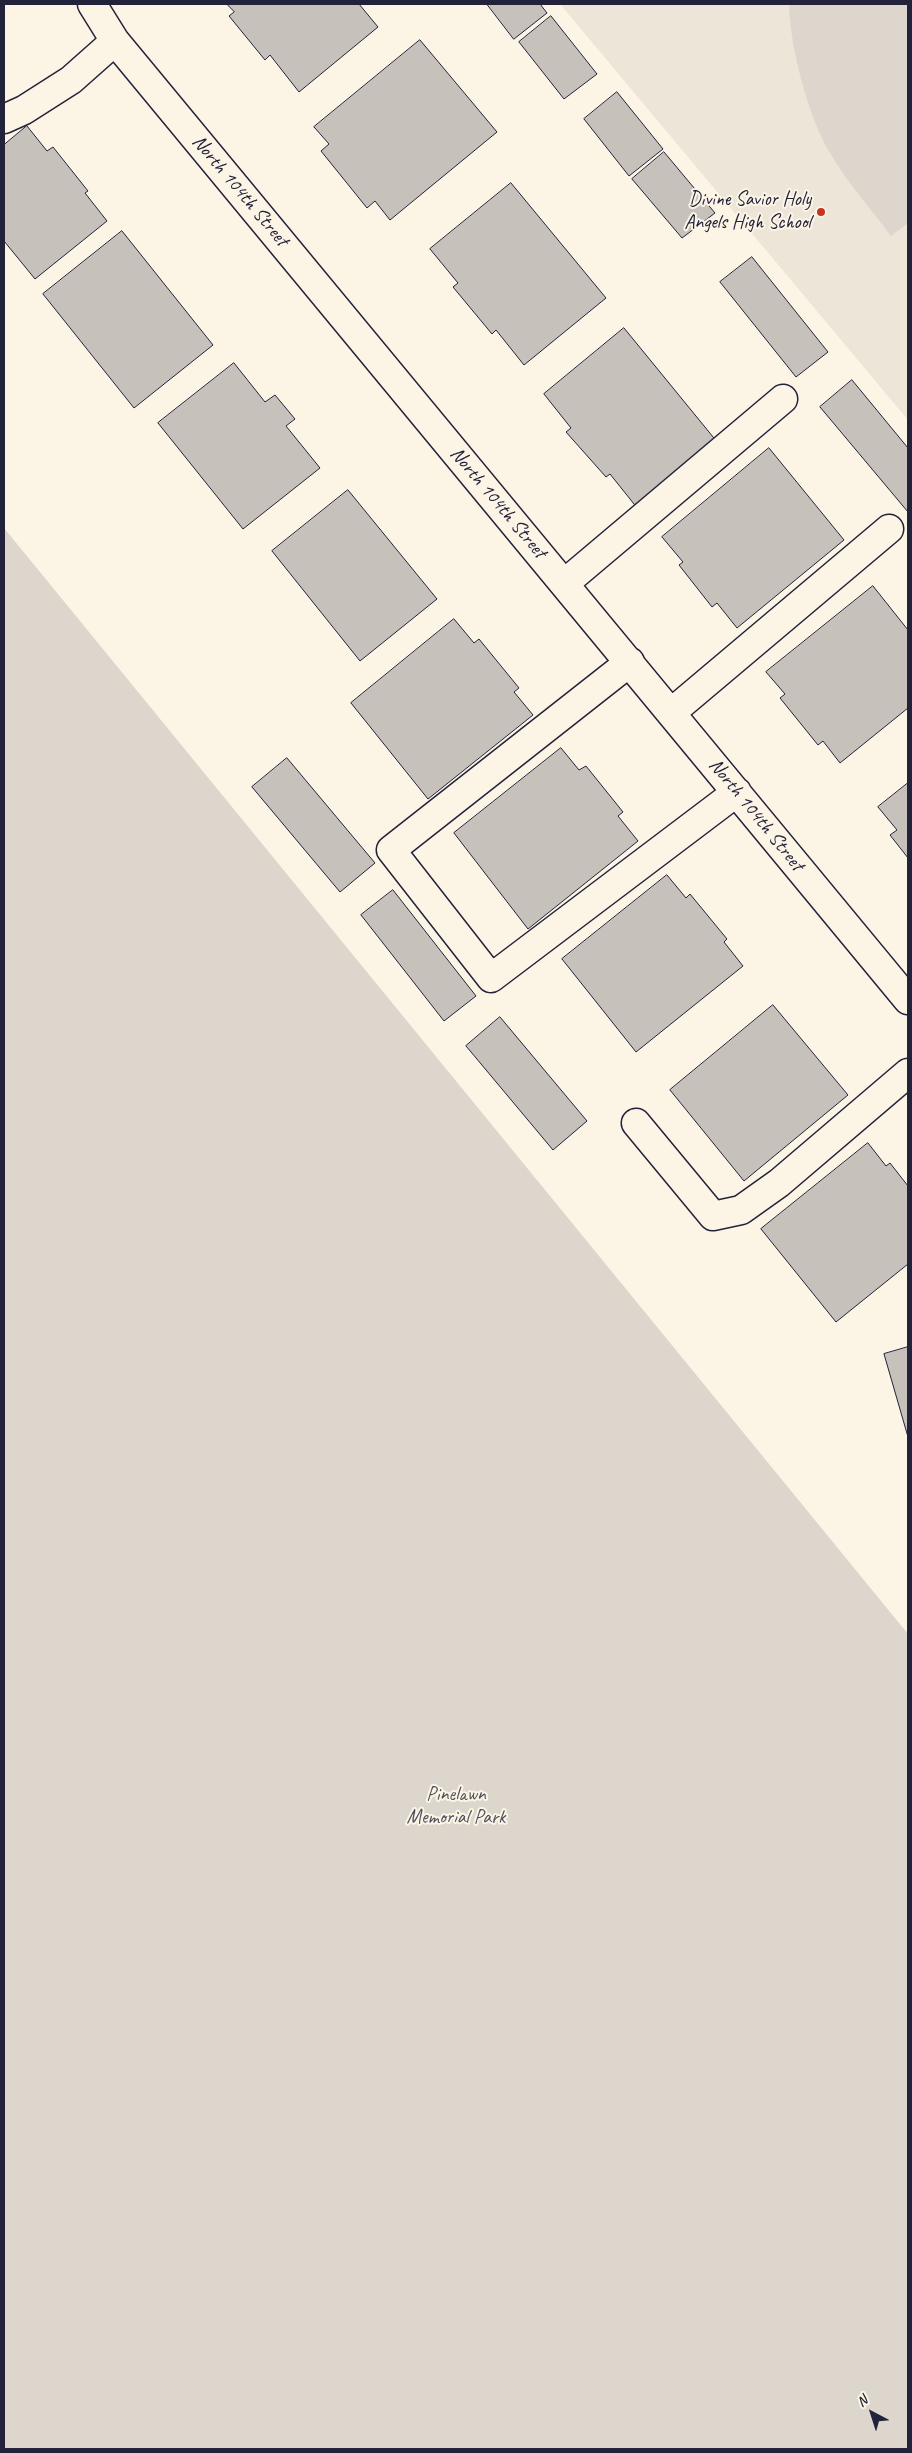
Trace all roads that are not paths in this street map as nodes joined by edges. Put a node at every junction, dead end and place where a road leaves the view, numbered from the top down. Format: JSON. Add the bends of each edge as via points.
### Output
{"nodes":[{"id":1,"x":92,"y":4,"type":"edge"},
{"id":2,"x":115,"y":41,"type":"junction"},
{"id":3,"x":4,"y":119,"type":"edge"},
{"id":4,"x":783,"y":399,"type":"dead end"},
{"id":5,"x":889,"y":529,"type":"dead end"},
{"id":6,"x":565,"y":584,"type":"junction"},
{"id":7,"x":630,"y":662,"type":"junction"},
{"id":8,"x":672,"y":712,"type":"junction"},
{"id":9,"x":737,"y":792,"type":"junction"},
{"id":10,"x":908,"y":1000,"type":"edge"},
{"id":11,"x":908,"y":1073,"type":"edge"},
{"id":12,"x":636,"y":1123,"type":"dead end"}],
"edges":[{"from":1,"to":2,"type":"street","name":"North 104th Street"},
{"from":2,"to":3,"type":"street","via":[[71,80]]},
{"from":2,"to":6,"type":"street","name":"North 104th Street"},
{"from":4,"to":6,"type":"street"},
{"from":5,"to":8,"type":"street"},
{"from":6,"to":7,"type":"street","name":"North 104th Street"},
{"from":7,"to":8,"type":"street","name":"North 104th Street"},
{"from":7,"to":9,"type":"street","via":[[391,850],[491,978]]},
{"from":8,"to":9,"type":"street","name":"North 104th Street"},
{"from":9,"to":10,"type":"street","name":"North 104th Street"},
{"from":11,"to":12,"type":"street","via":[[779,1183],[741,1210],[713,1216]]}]}
